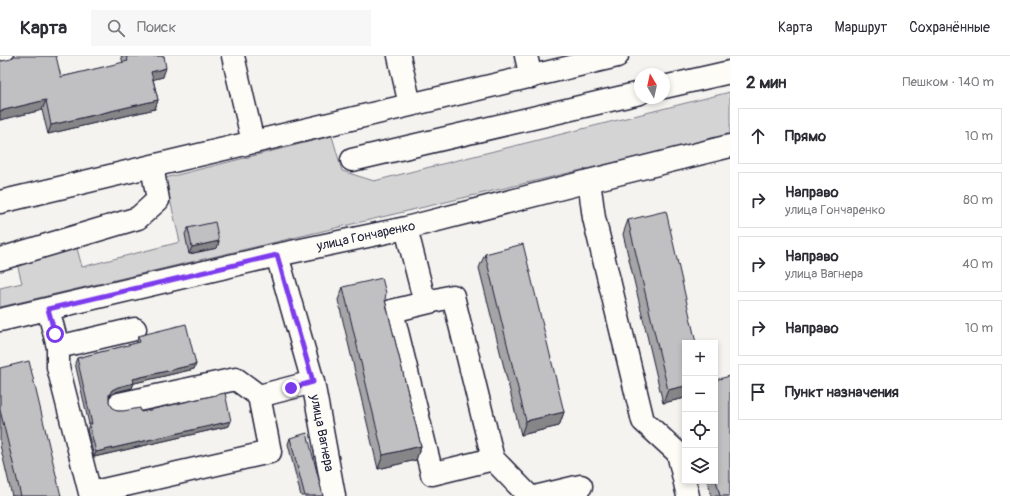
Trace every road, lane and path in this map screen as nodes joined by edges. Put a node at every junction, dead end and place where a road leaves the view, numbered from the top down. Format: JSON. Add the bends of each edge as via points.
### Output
{"nodes":[{"id":1,"x":233,"y":56,"type":"edge"},
{"id":2,"x":399,"y":56,"type":"edge"},
{"id":3,"x":617,"y":56,"type":"edge"},
{"id":4,"x":529,"y":66,"type":"edge"},
{"id":5,"x":730,"y":72,"type":"edge"},
{"id":6,"x":670,"y":86,"type":"edge"},
{"id":7,"x":634,"y":94,"type":"edge"},
{"id":8,"x":410,"y":105,"type":"junction"},
{"id":9,"x":253,"y":142,"type":"junction"},
{"id":10,"x":730,"y":146,"type":"edge"},
{"id":11,"x":352,"y":160,"type":"dead end"},
{"id":12,"x":152,"y":166,"type":"junction"},
{"id":13,"x":589,"y":181,"type":"junction"},
{"id":14,"x":0,"y":202,"type":"edge"},
{"id":15,"x":406,"y":228,"type":"junction"},
{"id":16,"x":277,"y":255,"type":"junction"},
{"id":17,"x":0,"y":259,"type":"edge"},
{"id":18,"x":425,"y":303,"type":"junction"},
{"id":19,"x":48,"y":309,"type":"junction"},
{"id":20,"x":0,"y":320,"type":"edge"},
{"id":21,"x":135,"y":328,"type":"dead end"},
{"id":22,"x":58,"y":347,"type":"junction"},
{"id":23,"x":313,"y":382,"type":"junction"},
{"id":24,"x":259,"y":396,"type":"junction"},
{"id":25,"x":119,"y":404,"type":"dead end"},
{"id":26,"x":494,"y":460,"type":"junction"},
{"id":27,"x":581,"y":486,"type":"dead end"},
{"id":28,"x":334,"y":496,"type":"edge"},
{"id":29,"x":529,"y":496,"type":"edge"},
{"id":30,"x":539,"y":496,"type":"edge"},
{"id":31,"x":688,"y":496,"type":"edge"}],
"edges":[{"from":1,"to":9,"type":"street"},
{"from":2,"to":8,"type":"street"},
{"from":3,"to":4,"type":"street"},
{"from":4,"to":8,"type":"street"},
{"from":5,"to":6,"type":"street"},
{"from":7,"to":11,"type":"street"},
{"from":8,"to":9,"type":"street"},
{"from":9,"to":12,"type":"street"},
{"from":10,"to":13,"type":"street","name":"улица Гончаренко"},
{"from":12,"to":14,"type":"street"},
{"from":12,"to":17,"type":"street","via":[[158,200],[138,218]]},
{"from":13,"to":15,"type":"street","name":"улица Гончаренко"},
{"from":13,"to":31,"type":"street","via":[[594,218],[643,421],[678,453]]},
{"from":15,"to":16,"type":"street","name":"улица Гончаренко"},
{"from":15,"to":18,"type":"street"},
{"from":16,"to":19,"type":"street","name":"улица Гончаренко"},
{"from":16,"to":23,"type":"street","name":"улица Вагнера"},
{"from":18,"to":26,"type":"street","via":[[453,296]]},
{"from":18,"to":26,"type":"street","via":[[392,311],[432,474]]},
{"from":19,"to":20,"type":"street","name":"улица Гончаренко"},
{"from":19,"to":22,"type":"street"},
{"from":21,"to":22,"type":"street"},
{"from":22,"to":24,"type":"street","via":[[58,367],[90,493],[270,452]]},
{"from":23,"to":24,"type":"street"},
{"from":23,"to":28,"type":"street","name":"улица Вагнера"},
{"from":24,"to":25,"type":"street","via":[[236,379]]},
{"from":26,"to":29,"type":"street"},
{"from":27,"to":30,"type":"street"}]}
